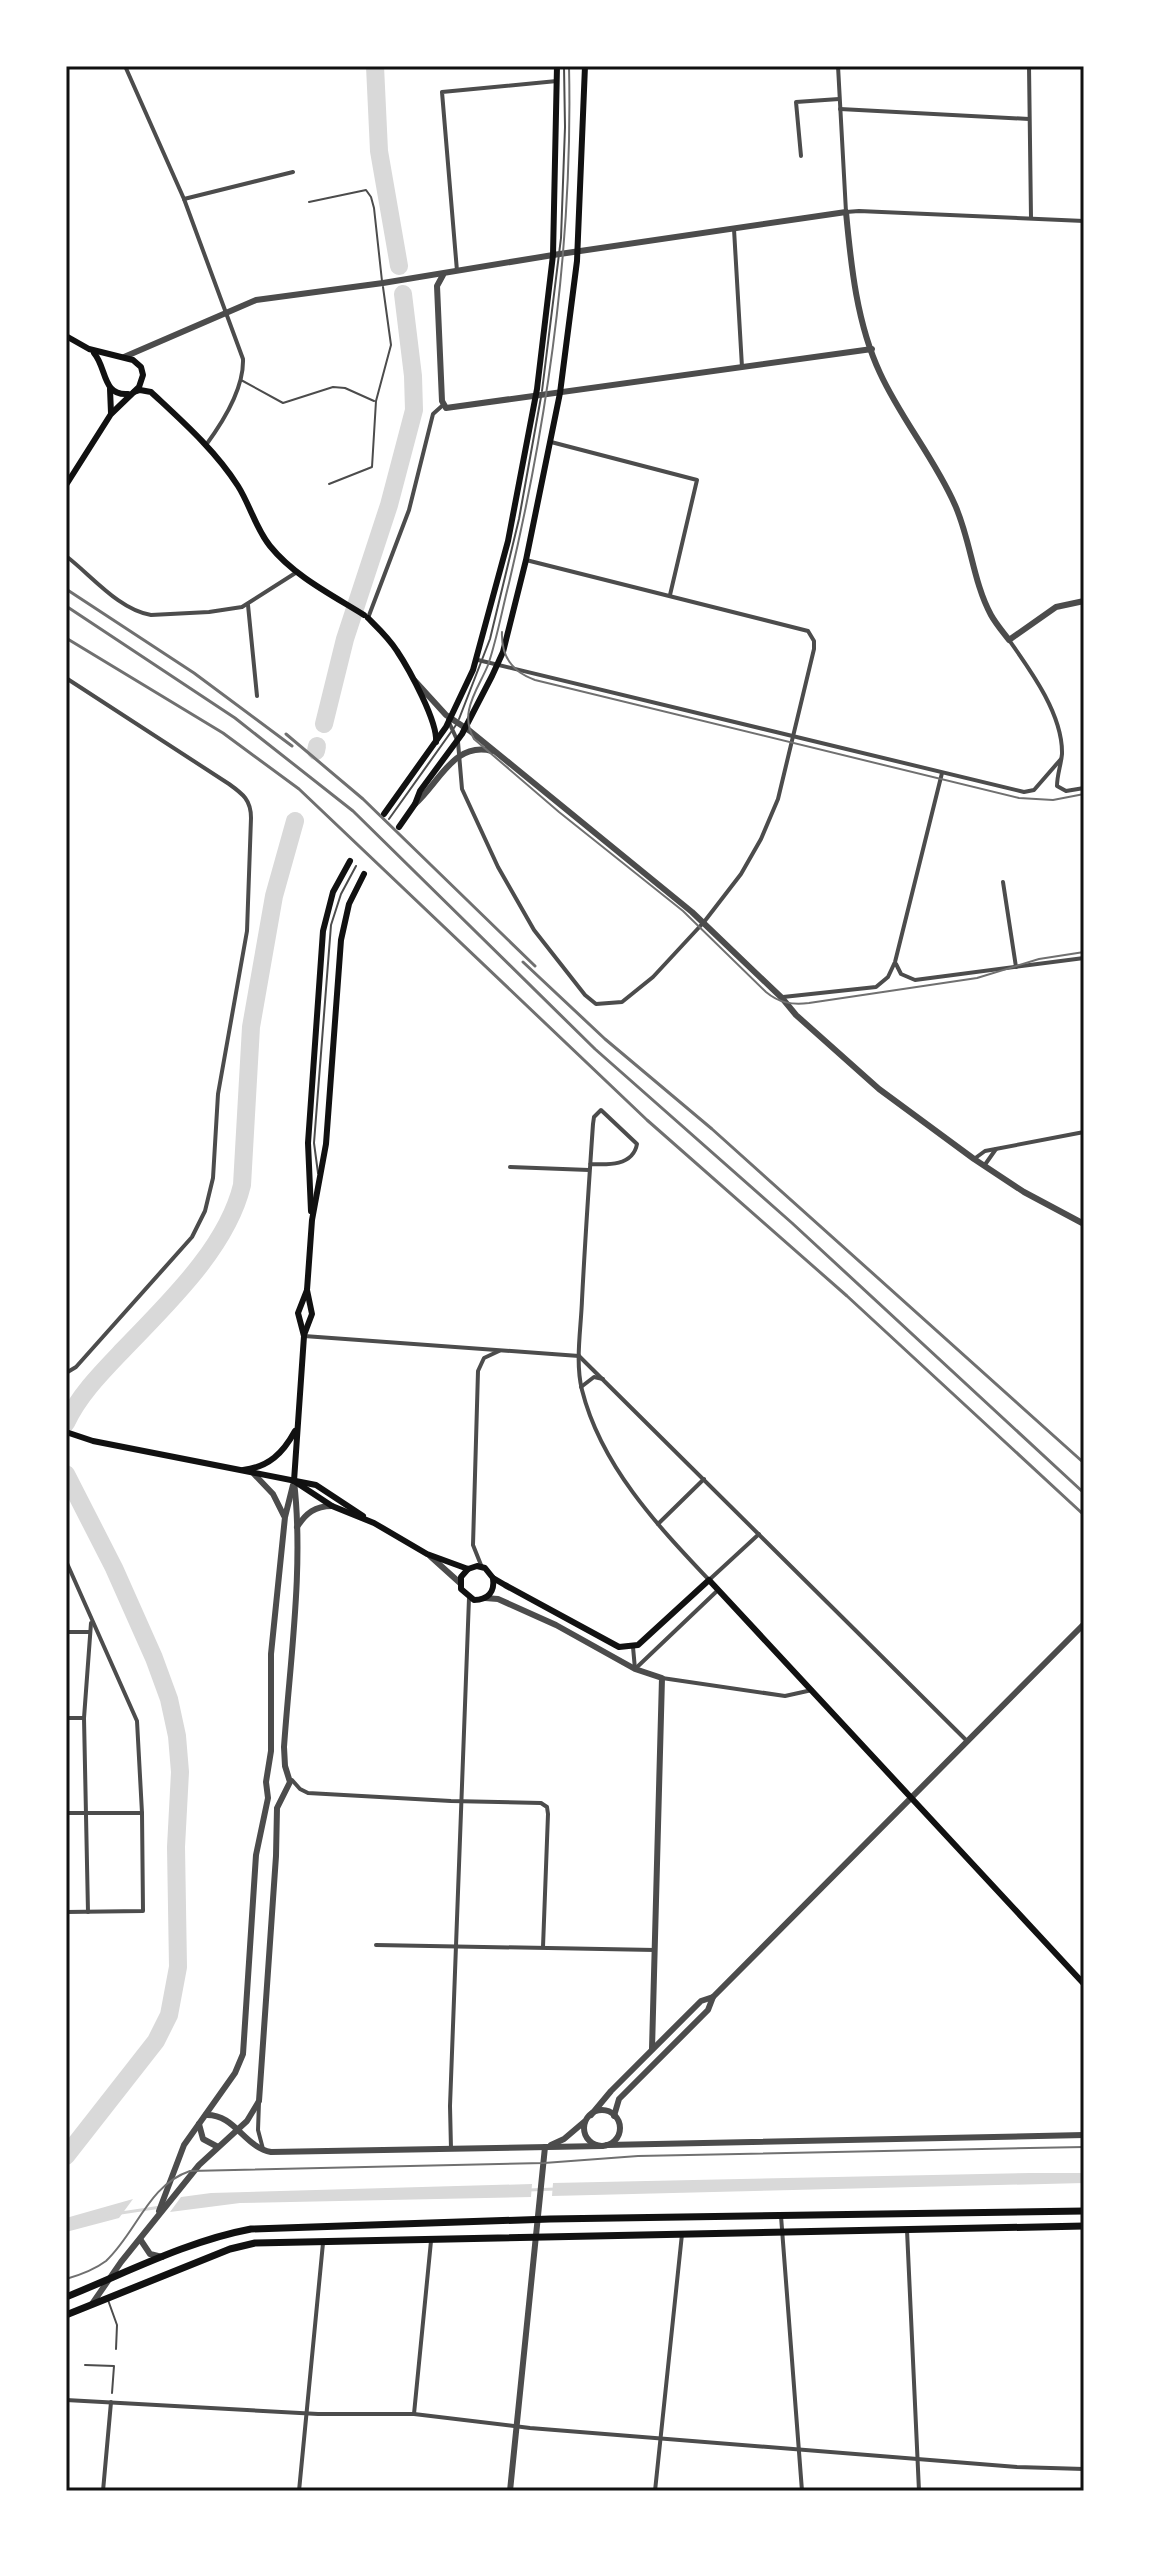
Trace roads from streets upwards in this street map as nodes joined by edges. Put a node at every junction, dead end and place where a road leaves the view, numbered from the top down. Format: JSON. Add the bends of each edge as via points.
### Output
{"nodes":[{"id":1,"x":125,"y":66,"type":"edge"},
{"id":2,"x":557,"y":66,"type":"edge"},
{"id":3,"x":585,"y":66,"type":"edge"},
{"id":4,"x":838,"y":66,"type":"edge"},
{"id":5,"x":1029,"y":66,"type":"edge"},
{"id":6,"x":557,"y":81,"type":"junction"},
{"id":7,"x":839,"y":99,"type":"junction"},
{"id":8,"x":839,"y":109,"type":"junction"},
{"id":9,"x":1029,"y":119,"type":"junction"},
{"id":10,"x":801,"y":156,"type":"dead end"},
{"id":11,"x":293,"y":172,"type":"dead end"},
{"id":12,"x":184,"y":199,"type":"junction"},
{"id":13,"x":846,"y":212,"type":"junction"},
{"id":14,"x":1031,"y":218,"type":"junction"},
{"id":15,"x":1084,"y":221,"type":"edge"},
{"id":16,"x":734,"y":228,"type":"junction"},
{"id":17,"x":578,"y":252,"type":"junction"},
{"id":18,"x":556,"y":255,"type":"junction"},
{"id":19,"x":457,"y":271,"type":"junction"},
{"id":20,"x":446,"y":273,"type":"junction"},
{"id":21,"x":419,"y":278,"type":"junction"},
{"id":22,"x":437,"y":288,"type":"junction"},
{"id":23,"x":226,"y":311,"type":"junction"},
{"id":24,"x":66,"y":336,"type":"edge"},
{"id":25,"x":89,"y":349,"type":"junction"},
{"id":26,"x":145,"y":349,"type":"junction"},
{"id":27,"x":872,"y":349,"type":"junction"},
{"id":28,"x":124,"y":357,"type":"junction"},
{"id":29,"x":138,"y":363,"type":"junction"},
{"id":30,"x":742,"y":367,"type":"junction"},
{"id":31,"x":105,"y":374,"type":"junction"},
{"id":32,"x":110,"y":389,"type":"junction"},
{"id":33,"x":133,"y":393,"type":"junction"},
{"id":34,"x":560,"y":393,"type":"junction"},
{"id":35,"x":539,"y":396,"type":"junction"},
{"id":36,"x":443,"y":405,"type":"junction"},
{"id":37,"x":111,"y":414,"type":"junction"},
{"id":38,"x":551,"y":442,"type":"junction"},
{"id":39,"x":206,"y":445,"type":"junction"},
{"id":40,"x":66,"y":485,"type":"edge"},
{"id":41,"x":66,"y":556,"type":"edge"},
{"id":42,"x":526,"y":560,"type":"junction"},
{"id":43,"x":297,"y":572,"type":"junction"},
{"id":44,"x":670,"y":595,"type":"junction"},
{"id":45,"x":1084,"y":601,"type":"edge"},
{"id":46,"x":248,"y":605,"type":"junction"},
{"id":47,"x":366,"y":617,"type":"junction"},
{"id":48,"x":1009,"y":640,"type":"junction"},
{"id":49,"x":480,"y":660,"type":"junction"},
{"id":50,"x":497,"y":664,"type":"junction"},
{"id":51,"x":410,"y":675,"type":"junction"},
{"id":52,"x":66,"y":678,"type":"edge"},
{"id":53,"x":257,"y":696,"type":"dead end"},
{"id":54,"x":451,"y":721,"type":"junction"},
{"id":55,"x":465,"y":728,"type":"junction"},
{"id":56,"x":792,"y":736,"type":"junction"},
{"id":57,"x":458,"y":740,"type":"junction"},
{"id":58,"x":436,"y":742,"type":"junction"},
{"id":59,"x":498,"y":754,"type":"junction"},
{"id":60,"x":459,"y":755,"type":"junction"},
{"id":61,"x":1061,"y":759,"type":"junction"},
{"id":62,"x":439,"y":772,"type":"junction"},
{"id":63,"x":942,"y":773,"type":"junction"},
{"id":64,"x":1084,"y":788,"type":"edge"},
{"id":65,"x":387,"y":816,"type":"road end"},
{"id":66,"x":399,"y":827,"type":"dead end"},
{"id":67,"x":353,"y":863,"type":"road end"},
{"id":68,"x":364,"y":874,"type":"dead end"},
{"id":69,"x":1003,"y":882,"type":"dead end"},
{"id":70,"x":704,"y":922,"type":"junction"},
{"id":71,"x":1084,"y":958,"type":"edge"},
{"id":72,"x":895,"y":962,"type":"junction"},
{"id":73,"x":1016,"y":967,"type":"junction"},
{"id":74,"x":780,"y":996,"type":"junction"},
{"id":75,"x":1084,"y":1132,"type":"edge"},
{"id":76,"x":996,"y":1149,"type":"junction"},
{"id":77,"x":974,"y":1159,"type":"junction"},
{"id":78,"x":984,"y":1166,"type":"junction"},
{"id":79,"x":510,"y":1167,"type":"dead end"},
{"id":80,"x":590,"y":1167,"type":"junction"},
{"id":81,"x":312,"y":1220,"type":"junction"},
{"id":82,"x":1084,"y":1224,"type":"edge"},
{"id":83,"x":307,"y":1290,"type":"junction"},
{"id":84,"x":304,"y":1336,"type":"junction"},
{"id":85,"x":505,"y":1350,"type":"junction"},
{"id":86,"x":579,"y":1356,"type":"junction"},
{"id":87,"x":66,"y":1373,"type":"edge"},
{"id":88,"x":605,"y":1380,"type":"junction"},
{"id":89,"x":581,"y":1387,"type":"junction"},
{"id":90,"x":297,"y":1427,"type":"junction"},
{"id":91,"x":66,"y":1432,"type":"edge"},
{"id":92,"x":237,"y":1470,"type":"junction"},
{"id":93,"x":254,"y":1474,"type":"junction"},
{"id":94,"x":704,"y":1479,"type":"junction"},
{"id":95,"x":294,"y":1481,"type":"junction"},
{"id":96,"x":332,"y":1506,"type":"junction"},
{"id":97,"x":285,"y":1517,"type":"junction"},
{"id":98,"x":374,"y":1523,"type":"junction"},
{"id":99,"x":658,"y":1524,"type":"junction"},
{"id":100,"x":297,"y":1527,"type":"junction"},
{"id":101,"x":759,"y":1534,"type":"junction"},
{"id":102,"x":427,"y":1554,"type":"junction"},
{"id":103,"x":66,"y":1561,"type":"edge"},
{"id":104,"x":483,"y":1567,"type":"junction"},
{"id":105,"x":468,"y":1569,"type":"junction"},
{"id":106,"x":493,"y":1578,"type":"junction"},
{"id":107,"x":709,"y":1580,"type":"junction"},
{"id":108,"x":460,"y":1583,"type":"junction"},
{"id":109,"x":718,"y":1590,"type":"junction"},
{"id":110,"x":469,"y":1598,"type":"junction"},
{"id":111,"x":485,"y":1598,"type":"junction"},
{"id":112,"x":91,"y":1621,"type":"junction"},
{"id":113,"x":1084,"y":1624,"type":"edge"},
{"id":114,"x":66,"y":1632,"type":"edge"},
{"id":115,"x":89,"y":1632,"type":"junction"},
{"id":116,"x":633,"y":1647,"type":"junction"},
{"id":117,"x":635,"y":1669,"type":"junction"},
{"id":118,"x":662,"y":1678,"type":"junction"},
{"id":119,"x":812,"y":1690,"type":"junction"},
{"id":120,"x":66,"y":1718,"type":"edge"},
{"id":121,"x":84,"y":1718,"type":"junction"},
{"id":122,"x":967,"y":1741,"type":"junction"},
{"id":123,"x":268,"y":1774,"type":"junction"},
{"id":124,"x":288,"y":1774,"type":"junction"},
{"id":125,"x":266,"y":1785,"type":"junction"},
{"id":126,"x":286,"y":1791,"type":"junction"},
{"id":127,"x":911,"y":1798,"type":"junction"},
{"id":128,"x":461,"y":1801,"type":"junction"},
{"id":129,"x":66,"y":1813,"type":"edge"},
{"id":130,"x":86,"y":1813,"type":"junction"},
{"id":131,"x":142,"y":1813,"type":"junction"},
{"id":132,"x":66,"y":1912,"type":"edge"},
{"id":133,"x":88,"y":1912,"type":"junction"},
{"id":134,"x":376,"y":1945,"type":"dead end"},
{"id":135,"x":456,"y":1946,"type":"junction"},
{"id":136,"x":543,"y":1947,"type":"junction"},
{"id":137,"x":655,"y":1950,"type":"junction"},
{"id":138,"x":1084,"y":1984,"type":"edge"},
{"id":139,"x":713,"y":1997,"type":"junction"},
{"id":140,"x":652,"y":2049,"type":"junction"},
{"id":141,"x":259,"y":2101,"type":"junction"},
{"id":142,"x":206,"y":2115,"type":"junction"},
{"id":143,"x":614,"y":2116,"type":"junction"},
{"id":144,"x":589,"y":2117,"type":"junction"},
{"id":145,"x":199,"y":2124,"type":"junction"},
{"id":146,"x":238,"y":2129,"type":"junction"},
{"id":147,"x":1084,"y":2135,"type":"edge"},
{"id":148,"x":605,"y":2146,"type":"junction"},
{"id":149,"x":218,"y":2147,"type":"junction"},
{"id":150,"x":545,"y":2147,"type":"junction"},
{"id":151,"x":451,"y":2149,"type":"junction"},
{"id":152,"x":264,"y":2151,"type":"junction"},
{"id":153,"x":1084,"y":2211,"type":"edge"},
{"id":154,"x":781,"y":2216,"type":"junction"},
{"id":155,"x":156,"y":2218,"type":"junction"},
{"id":156,"x":539,"y":2220,"type":"junction"},
{"id":157,"x":1084,"y":2226,"type":"edge"},
{"id":158,"x":907,"y":2230,"type":"junction"},
{"id":159,"x":782,"y":2231,"type":"junction"},
{"id":160,"x":682,"y":2234,"type":"junction"},
{"id":161,"x":536,"y":2237,"type":"junction"},
{"id":162,"x":140,"y":2239,"type":"junction"},
{"id":163,"x":323,"y":2241,"type":"junction"},
{"id":164,"x":431,"y":2241,"type":"junction"},
{"id":165,"x":166,"y":2257,"type":"junction"},
{"id":166,"x":109,"y":2280,"type":"junction"},
{"id":167,"x":66,"y":2297,"type":"edge"},
{"id":168,"x":92,"y":2304,"type":"junction"},
{"id":169,"x":66,"y":2315,"type":"edge"},
{"id":170,"x":66,"y":2400,"type":"edge"},
{"id":171,"x":111,"y":2402,"type":"junction"},
{"id":172,"x":308,"y":2414,"type":"junction"},
{"id":173,"x":414,"y":2414,"type":"junction"},
{"id":174,"x":517,"y":2426,"type":"junction"},
{"id":175,"x":662,"y":2437,"type":"junction"},
{"id":176,"x":799,"y":2448,"type":"junction"},
{"id":177,"x":917,"y":2458,"type":"junction"},
{"id":178,"x":1084,"y":2469,"type":"edge"},
{"id":179,"x":103,"y":2491,"type":"edge"},
{"id":180,"x":299,"y":2491,"type":"edge"},
{"id":181,"x":510,"y":2491,"type":"edge"},
{"id":182,"x":655,"y":2491,"type":"edge"},
{"id":183,"x":802,"y":2491,"type":"edge"},
{"id":184,"x":919,"y":2491,"type":"edge"}],
"edges":[{"from":1,"to":12,"type":"street"},
{"from":2,"to":6,"type":"main road"},
{"from":3,"to":17,"type":"main road"},
{"from":4,"to":7,"type":"street"},
{"from":5,"to":9,"type":"street"},
{"from":6,"to":18,"type":"main road"},
{"from":6,"to":19,"type":"street","via":[[442,92]]},
{"from":7,"to":8,"type":"street"},
{"from":7,"to":10,"type":"street","via":[[796,102]]},
{"from":8,"to":9,"type":"street"},
{"from":8,"to":13,"type":"street"},
{"from":9,"to":14,"type":"street"},
{"from":11,"to":12,"type":"street"},
{"from":12,"to":23,"type":"street"},
{"from":13,"to":14,"type":"street"},
{"from":13,"to":16,"type":"street"},
{"from":13,"to":27,"type":"street","via":[[857,297]]},
{"from":14,"to":15,"type":"street"},
{"from":16,"to":17,"type":"street"},
{"from":16,"to":30,"type":"street"},
{"from":17,"to":18,"type":"street"},
{"from":17,"to":34,"type":"main road"},
{"from":18,"to":19,"type":"street"},
{"from":18,"to":35,"type":"main road"},
{"from":19,"to":20,"type":"street"},
{"from":20,"to":21,"type":"street"},
{"from":20,"to":22,"type":"street"},
{"from":21,"to":22,"type":"street","via":[[433,281]]},
{"from":21,"to":23,"type":"street","via":[[263,299]]},
{"from":22,"to":36,"type":"street"},
{"from":23,"to":26,"type":"street"},
{"from":23,"to":39,"type":"street","via":[[243,359],[241,380]]},
{"from":24,"to":25,"type":"main road"},
{"from":25,"to":28,"type":"main road"},
{"from":25,"to":31,"type":"main road"},
{"from":26,"to":28,"type":"street"},
{"from":26,"to":29,"type":"street"},
{"from":27,"to":30,"type":"street"},
{"from":27,"to":48,"type":"street","via":[[896,403],[950,494],[985,601]]},
{"from":28,"to":29,"type":"main road"},
{"from":28,"to":31,"type":"main road","via":[[111,362]]},
{"from":29,"to":33,"type":"main road","via":[[143,378]]},
{"from":30,"to":34,"type":"street"},
{"from":31,"to":32,"type":"main road"},
{"from":32,"to":33,"type":"main road","via":[[121,395]]},
{"from":32,"to":37,"type":"main road"},
{"from":33,"to":37,"type":"main road"},
{"from":33,"to":39,"type":"main road","via":[[151,392]]},
{"from":34,"to":35,"type":"street"},
{"from":34,"to":38,"type":"main road"},
{"from":35,"to":36,"type":"street"},
{"from":35,"to":49,"type":"main road"},
{"from":36,"to":47,"type":"street","via":[[433,414],[409,510]]},
{"from":37,"to":40,"type":"main road"},
{"from":38,"to":42,"type":"main road"},
{"from":38,"to":44,"type":"street","via":[[697,480]]},
{"from":39,"to":43,"type":"main road","via":[[241,490],[269,545]]},
{"from":41,"to":46,"type":"street","via":[[142,613],[209,612]]},
{"from":42,"to":44,"type":"street"},
{"from":42,"to":50,"type":"main road"},
{"from":43,"to":46,"type":"street"},
{"from":43,"to":47,"type":"main road"},
{"from":44,"to":56,"type":"street","via":[[805,628],[814,641]]},
{"from":45,"to":48,"type":"street","via":[[1056,607]]},
{"from":46,"to":53,"type":"street"},
{"from":47,"to":51,"type":"main road","via":[[397,650]]},
{"from":48,"to":61,"type":"street","via":[[1041,687]]},
{"from":49,"to":50,"type":"street"},
{"from":49,"to":54,"type":"main road"},
{"from":50,"to":55,"type":"main road"},
{"from":50,"to":56,"type":"street"},
{"from":51,"to":54,"type":"street"},
{"from":51,"to":58,"type":"main road","via":[[434,723]]},
{"from":52,"to":87,"type":"street","via":[[247,797],[251,808],[247,931],[218,1094],[209,1200],[192,1237]]},
{"from":54,"to":55,"type":"street"},
{"from":54,"to":57,"type":"street"},
{"from":54,"to":58,"type":"main road"},
{"from":55,"to":57,"type":"main road"},
{"from":55,"to":59,"type":"street"},
{"from":56,"to":63,"type":"street"},
{"from":56,"to":70,"type":"street","via":[[765,830],[741,874]]},
{"from":57,"to":60,"type":"street"},
{"from":57,"to":62,"type":"main road"},
{"from":58,"to":65,"type":"main road"},
{"from":59,"to":60,"type":"street","via":[[483,749]]},
{"from":59,"to":70,"type":"street"},
{"from":60,"to":62,"type":"street"},
{"from":60,"to":70,"type":"street","via":[[464,794],[498,867],[534,930],[596,1004],[626,1000]]},
{"from":61,"to":63,"type":"street","via":[[1031,792]]},
{"from":61,"to":64,"type":"street","via":[[1057,784],[1062,790]]},
{"from":62,"to":66,"type":"main road","via":[[420,791]]},
{"from":63,"to":72,"type":"street"},
{"from":67,"to":81,"type":"main road","via":[[333,892],[323,931],[308,1143]]},
{"from":68,"to":81,"type":"main road","via":[[349,904],[341,940],[326,1144]]},
{"from":69,"to":73,"type":"street"},
{"from":70,"to":74,"type":"street"},
{"from":71,"to":73,"type":"street"},
{"from":72,"to":73,"type":"street","via":[[901,974],[915,980]]},
{"from":72,"to":74,"type":"street","via":[[876,987]]},
{"from":74,"to":77,"type":"street","via":[[879,1089]]},
{"from":75,"to":76,"type":"street"},
{"from":76,"to":77,"type":"street","via":[[979,1152]]},
{"from":76,"to":78,"type":"street"},
{"from":77,"to":78,"type":"street"},
{"from":78,"to":82,"type":"street"},
{"from":79,"to":80,"type":"street"},
{"from":80,"to":80,"type":"street","via":[[617,1164],[637,1148],[601,1110],[594,1117]]},
{"from":80,"to":86,"type":"street"},
{"from":81,"to":83,"type":"main road"},
{"from":83,"to":84,"type":"main road","via":[[312,1314]]},
{"from":83,"to":84,"type":"main road","via":[[298,1313]]},
{"from":84,"to":85,"type":"street"},
{"from":84,"to":90,"type":"main road"},
{"from":85,"to":86,"type":"street"},
{"from":85,"to":104,"type":"street","via":[[488,1355],[478,1371],[473,1545]]},
{"from":86,"to":88,"type":"street"},
{"from":86,"to":89,"type":"street"},
{"from":88,"to":89,"type":"street","via":[[594,1377]]},
{"from":88,"to":94,"type":"street"},
{"from":89,"to":99,"type":"street","via":[[619,1471]]},
{"from":90,"to":92,"type":"main road","via":[[274,1459]]},
{"from":90,"to":95,"type":"main road"},
{"from":91,"to":92,"type":"main road"},
{"from":92,"to":93,"type":"main road"},
{"from":93,"to":95,"type":"main road"},
{"from":93,"to":97,"type":"street"},
{"from":94,"to":99,"type":"street"},
{"from":94,"to":101,"type":"street"},
{"from":95,"to":96,"type":"main road"},
{"from":95,"to":97,"type":"street"},
{"from":95,"to":98,"type":"main road","via":[[325,1489]]},
{"from":95,"to":100,"type":"street"},
{"from":96,"to":98,"type":"main road"},
{"from":96,"to":100,"type":"street","via":[[311,1511]]},
{"from":97,"to":123,"type":"street","via":[[270,1667]]},
{"from":98,"to":102,"type":"main road"},
{"from":99,"to":107,"type":"street"},
{"from":100,"to":124,"type":"street","via":[[284,1747]]},
{"from":101,"to":107,"type":"street"},
{"from":101,"to":122,"type":"street"},
{"from":102,"to":105,"type":"main road"},
{"from":102,"to":108,"type":"street"},
{"from":103,"to":112,"type":"street"},
{"from":104,"to":105,"type":"main road"},
{"from":104,"to":106,"type":"main road"},
{"from":105,"to":108,"type":"main road"},
{"from":106,"to":111,"type":"main road","via":[[493,1589]]},
{"from":106,"to":116,"type":"main road","via":[[614,1645]]},
{"from":107,"to":109,"type":"main road"},
{"from":107,"to":116,"type":"main road"},
{"from":108,"to":110,"type":"main road"},
{"from":109,"to":117,"type":"street"},
{"from":109,"to":119,"type":"main road"},
{"from":110,"to":111,"type":"main road"},
{"from":110,"to":128,"type":"street"},
{"from":111,"to":117,"type":"street","via":[[556,1625]]},
{"from":112,"to":115,"type":"street"},
{"from":112,"to":131,"type":"street","via":[[137,1721]]},
{"from":113,"to":122,"type":"street"},
{"from":114,"to":115,"type":"street"},
{"from":115,"to":121,"type":"street"},
{"from":116,"to":117,"type":"street"},
{"from":117,"to":118,"type":"street"},
{"from":118,"to":119,"type":"street","via":[[785,1696]]},
{"from":118,"to":137,"type":"street"},
{"from":119,"to":127,"type":"main road"},
{"from":120,"to":121,"type":"street"},
{"from":121,"to":130,"type":"street"},
{"from":122,"to":127,"type":"street"},
{"from":123,"to":124,"type":"street","via":[[277,1769]]},
{"from":123,"to":125,"type":"street"},
{"from":124,"to":126,"type":"street"},
{"from":124,"to":128,"type":"street","via":[[308,1793]]},
{"from":125,"to":126,"type":"street","via":[[274,1793]]},
{"from":125,"to":142,"type":"street","via":[[256,1855],[244,2049],[235,2073]]},
{"from":126,"to":141,"type":"street","via":[[277,1808]]},
{"from":127,"to":138,"type":"main road"},
{"from":127,"to":139,"type":"street"},
{"from":128,"to":135,"type":"street"},
{"from":128,"to":136,"type":"street","via":[[547,1807]]},
{"from":129,"to":130,"type":"street"},
{"from":130,"to":131,"type":"street"},
{"from":130,"to":133,"type":"street"},
{"from":131,"to":133,"type":"street","via":[[143,1911]]},
{"from":132,"to":133,"type":"street"},
{"from":134,"to":135,"type":"street"},
{"from":135,"to":136,"type":"street"},
{"from":135,"to":151,"type":"street"},
{"from":136,"to":137,"type":"street"},
{"from":137,"to":140,"type":"street"},
{"from":139,"to":140,"type":"street","via":[[699,2002]]},
{"from":139,"to":143,"type":"street","via":[[708,2010],[619,2099]]},
{"from":140,"to":144,"type":"street"},
{"from":141,"to":146,"type":"street"},
{"from":141,"to":152,"type":"street"},
{"from":142,"to":145,"type":"street"},
{"from":142,"to":146,"type":"street","via":[[223,2118]]},
{"from":143,"to":144,"type":"street","via":[[601,2111]]},
{"from":143,"to":148,"type":"street","via":[[619,2134]]},
{"from":144,"to":148,"type":"street","via":[[587,2138]]},
{"from":144,"to":150,"type":"street"},
{"from":145,"to":149,"type":"street","via":[[203,2139]]},
{"from":145,"to":155,"type":"street","via":[[184,2145]]},
{"from":146,"to":149,"type":"street"},
{"from":146,"to":152,"type":"street"},
{"from":147,"to":148,"type":"street"},
{"from":148,"to":150,"type":"street"},
{"from":149,"to":155,"type":"street"},
{"from":150,"to":151,"type":"street"},
{"from":150,"to":156,"type":"street"},
{"from":151,"to":152,"type":"street"},
{"from":153,"to":154,"type":"main road"},
{"from":154,"to":156,"type":"main road"},
{"from":154,"to":159,"type":"street"},
{"from":155,"to":162,"type":"street"},
{"from":156,"to":161,"type":"street"},
{"from":156,"to":165,"type":"main road","via":[[251,2229]]},
{"from":157,"to":158,"type":"main road"},
{"from":158,"to":159,"type":"main road"},
{"from":158,"to":177,"type":"street"},
{"from":159,"to":160,"type":"main road"},
{"from":159,"to":176,"type":"street"},
{"from":160,"to":161,"type":"main road"},
{"from":160,"to":175,"type":"street"},
{"from":161,"to":164,"type":"main road"},
{"from":161,"to":174,"type":"street"},
{"from":162,"to":165,"type":"street","via":[[150,2254]]},
{"from":162,"to":166,"type":"street"},
{"from":163,"to":164,"type":"main road"},
{"from":163,"to":168,"type":"main road","via":[[244,2245]]},
{"from":163,"to":172,"type":"street"},
{"from":164,"to":173,"type":"street"},
{"from":165,"to":166,"type":"main road"},
{"from":166,"to":167,"type":"main road"},
{"from":166,"to":168,"type":"street"},
{"from":168,"to":169,"type":"main road"},
{"from":170,"to":171,"type":"street"},
{"from":171,"to":172,"type":"street"},
{"from":171,"to":179,"type":"street"},
{"from":172,"to":173,"type":"street"},
{"from":172,"to":180,"type":"street"},
{"from":173,"to":174,"type":"street"},
{"from":174,"to":175,"type":"street"},
{"from":174,"to":181,"type":"street"},
{"from":175,"to":176,"type":"street"},
{"from":175,"to":182,"type":"street"},
{"from":176,"to":177,"type":"street"},
{"from":176,"to":183,"type":"street"},
{"from":177,"to":178,"type":"street"},
{"from":177,"to":184,"type":"street"}]}
